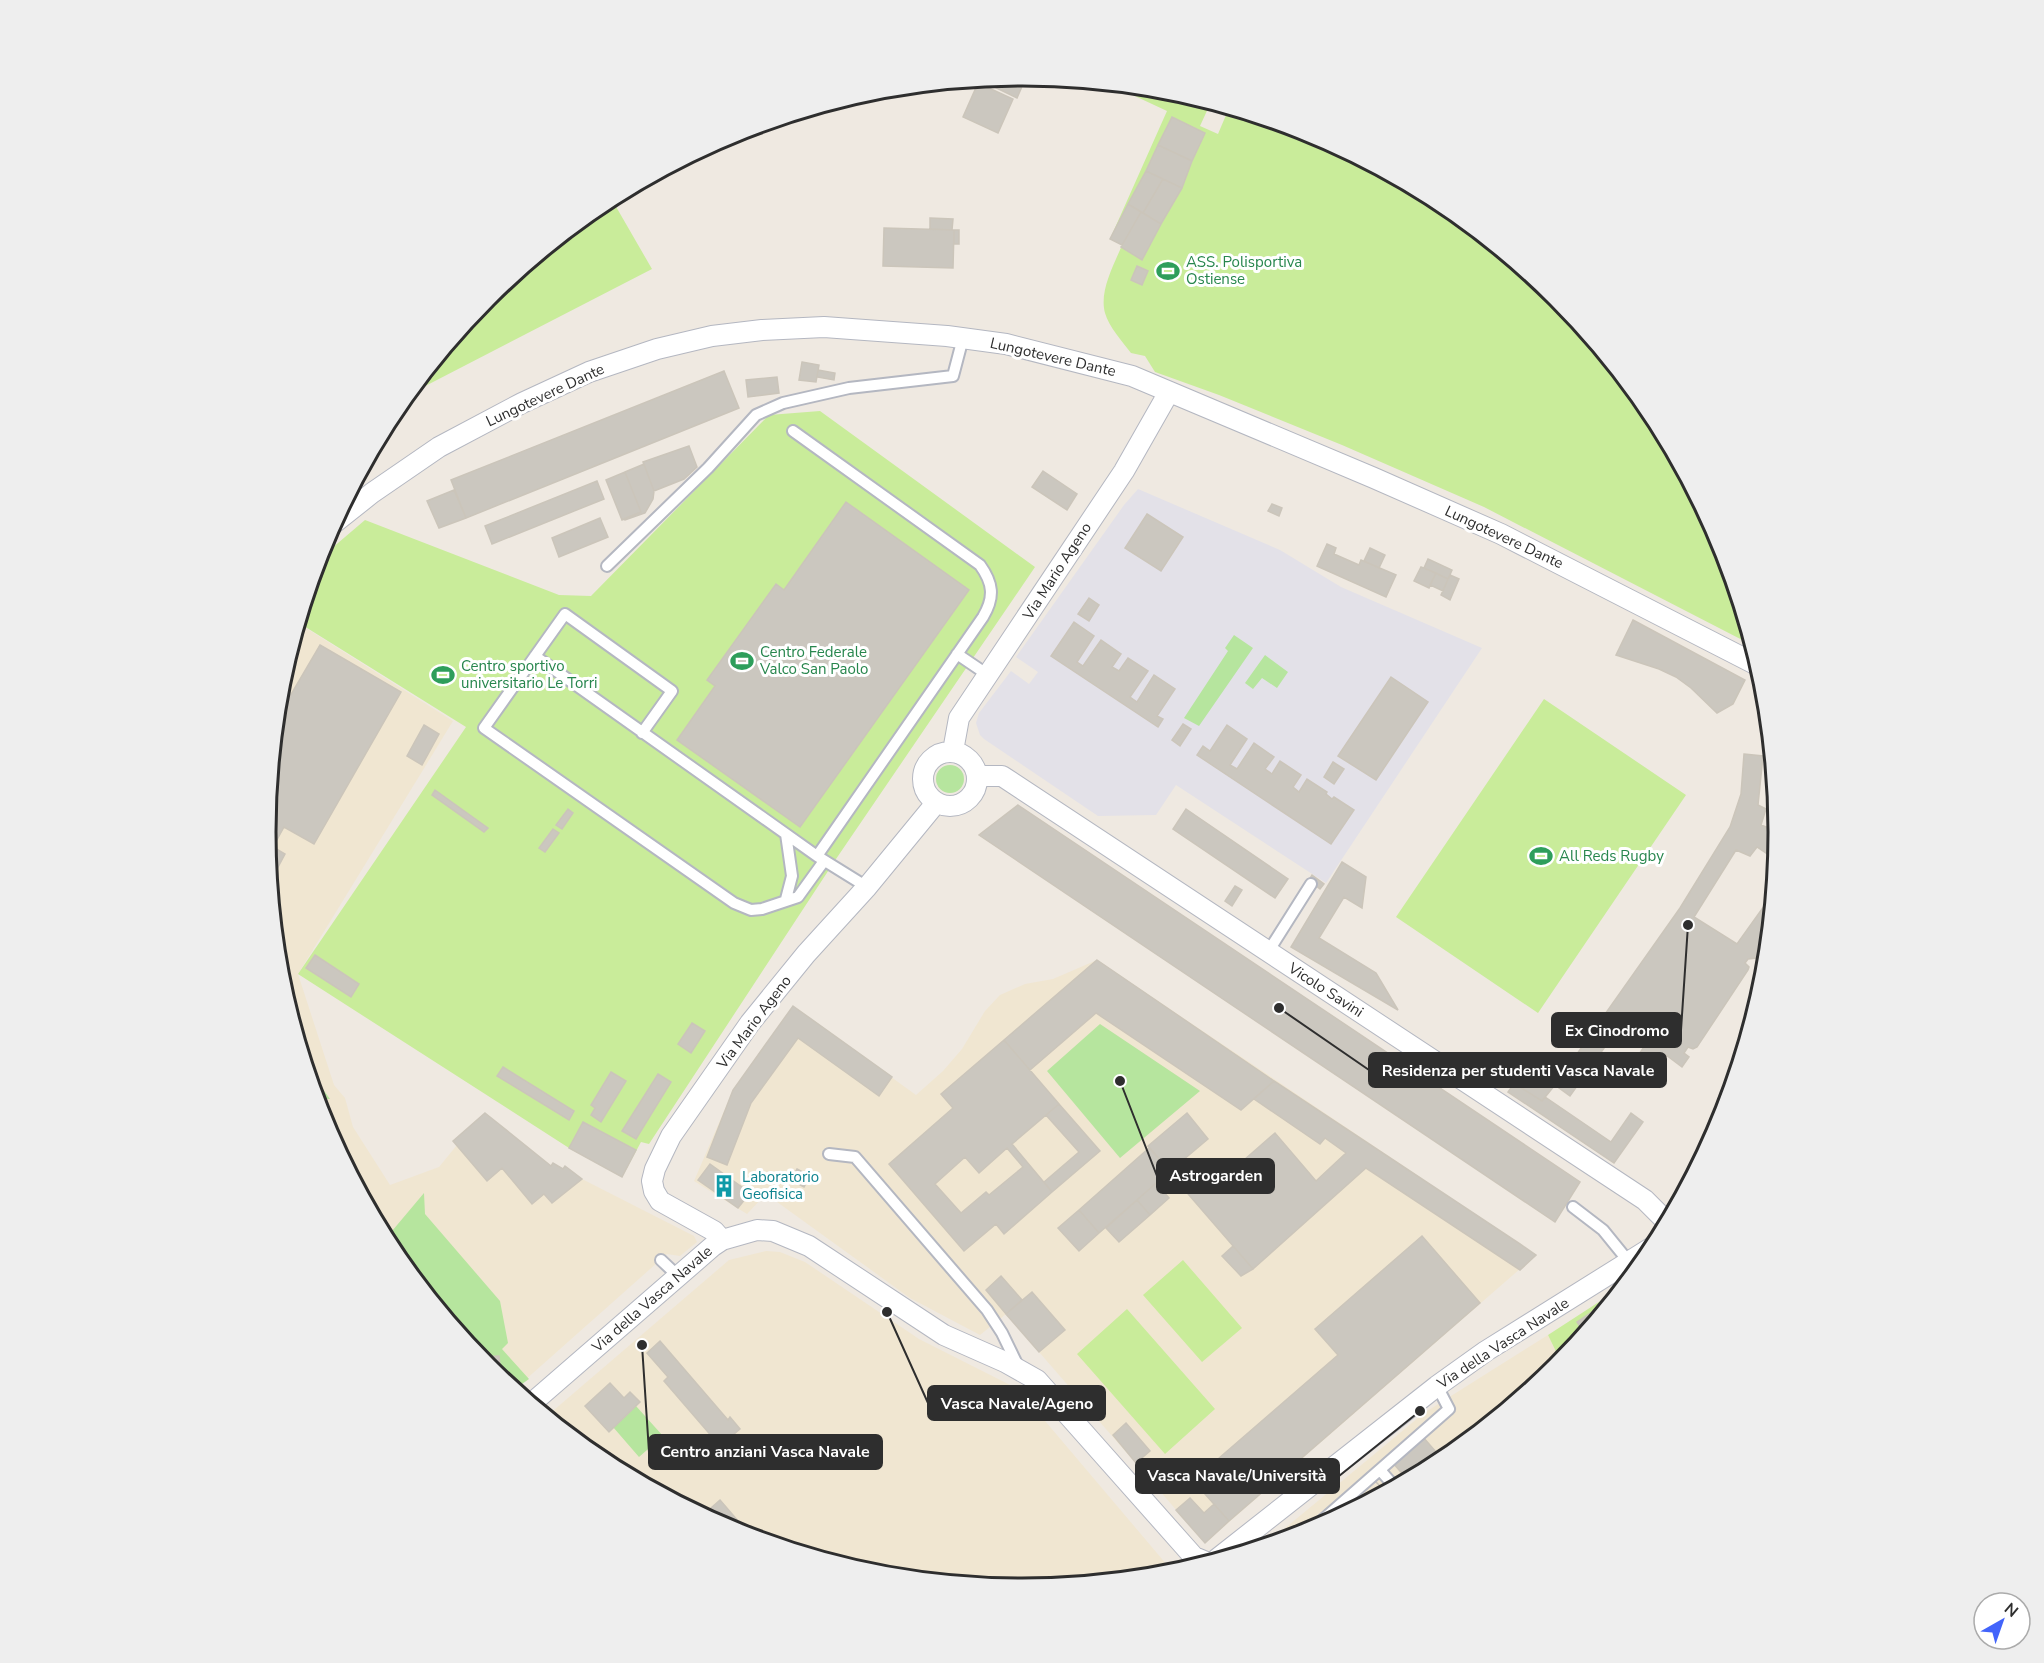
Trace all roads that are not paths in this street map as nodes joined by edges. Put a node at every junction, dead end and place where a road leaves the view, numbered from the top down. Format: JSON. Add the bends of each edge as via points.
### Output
{"nodes":[{"id":1,"x":963,"y":338,"type":"junction"},
{"id":2,"x":1169,"y":392,"type":"junction"},
{"id":3,"x":793,"y":431,"type":"dead end"},
{"id":4,"x":349,"y":512,"type":"edge"},
{"id":5,"x":607,"y":566,"type":"dead end"},
{"id":6,"x":957,"y":654,"type":"junction"},
{"id":7,"x":535,"y":656,"type":"junction"},
{"id":8,"x":1748,"y":660,"type":"edge"},
{"id":9,"x":988,"y":675,"type":"junction"},
{"id":10,"x":642,"y":733,"type":"junction"},
{"id":11,"x":953,"y":752,"type":"junction"},
{"id":12,"x":977,"y":776,"type":"junction"},
{"id":13,"x":936,"y":802,"type":"junction"},
{"id":14,"x":786,"y":834,"type":"junction"},
{"id":15,"x":821,"y":859,"type":"junction"},
{"id":16,"x":1311,"y":884,"type":"dead end"},
{"id":17,"x":867,"y":887,"type":"junction"},
{"id":18,"x":786,"y":899,"type":"junction"},
{"id":19,"x":1268,"y":952,"type":"junction"},
{"id":20,"x":829,"y":1154,"type":"dead end"},
{"id":21,"x":1574,"y":1207,"type":"dead end"},
{"id":22,"x":1661,"y":1216,"type":"edge"},
{"id":23,"x":722,"y":1240,"type":"junction"},
{"id":24,"x":661,"y":1260,"type":"dead end"},
{"id":25,"x":1632,"y":1260,"type":"edge"},
{"id":26,"x":1629,"y":1262,"type":"junction"},
{"id":27,"x":678,"y":1276,"type":"junction"},
{"id":28,"x":1019,"y":1369,"type":"junction"},
{"id":29,"x":1437,"y":1386,"type":"junction"},
{"id":30,"x":538,"y":1398,"type":"edge"},
{"id":31,"x":1380,"y":1470,"type":"junction"},
{"id":32,"x":1390,"y":1481,"type":"edge"},
{"id":33,"x":1337,"y":1508,"type":"edge"},
{"id":34,"x":1233,"y":1547,"type":"edge"},
{"id":35,"x":1194,"y":1557,"type":"edge"}],
"edges":[{"from":1,"to":2,"type":"street","name":"Lungotevere Dante","via":[[1088,364],[1132,376]]},
{"from":1,"to":4,"type":"street","name":"Lungotevere Dante","via":[[824,327],[722,335],[657,349],[589,372],[522,403],[439,447]]},
{"from":1,"to":5,"type":"lane","via":[[953,376],[849,388],[783,403],[756,415],[708,468]]},
{"from":2,"to":8,"type":"street","name":"Lungotevere Dante","via":[[1501,534]]},
{"from":2,"to":9,"type":"street","name":"Via Mario Ageno","via":[[1124,471]]},
{"from":3,"to":6,"type":"lane","via":[[980,565],[988,576],[991,605]]},
{"from":6,"to":9,"type":"lane"},
{"from":6,"to":15,"type":"lane"},
{"from":7,"to":10,"type":"lane"},
{"from":7,"to":10,"type":"lane","via":[[565,614],[624,656],[672,691]]},
{"from":7,"to":18,"type":"lane","via":[[484,728],[734,903],[752,910]]},
{"from":9,"to":11,"type":"street","name":"Via Mario Ageno","via":[[959,718]]},
{"from":10,"to":14,"type":"lane"},
{"from":11,"to":12,"type":"street","via":[[969,759]]},
{"from":11,"to":13,"type":"street","via":[[935,756],[924,770],[925,789]]},
{"from":12,"to":13,"type":"street","via":[[974,792],[962,803],[954,806]]},
{"from":12,"to":19,"type":"street","name":"Vicolo Savini","via":[[1002,776]]},
{"from":13,"to":17,"type":"street","name":"Via Mario Ageno"},
{"from":14,"to":15,"type":"lane"},
{"from":14,"to":18,"type":"lane","via":[[792,876]]},
{"from":15,"to":17,"type":"lane"},
{"from":15,"to":18,"type":"lane","via":[[798,897]]},
{"from":16,"to":19,"type":"lane"},
{"from":17,"to":23,"type":"street","name":"Via Mario Ageno","via":[[750,1023],[671,1136],[655,1169],[652,1181],[660,1201],[714,1231]]},
{"from":19,"to":22,"type":"street","name":"Vicolo Savini","via":[[1645,1200]]},
{"from":20,"to":28,"type":"lane","via":[[855,1157],[987,1310]]},
{"from":21,"to":26,"type":"lane","via":[[1603,1230]]},
{"from":23,"to":27,"type":"street","name":"Via della Vasca Navale"},
{"from":23,"to":28,"type":"street","name":"Via della Vasca Navale","via":[[757,1230],[794,1238],[944,1335]]},
{"from":24,"to":27,"type":"lane"},
{"from":25,"to":26,"type":"street","name":"Via della Vasca Navale"},
{"from":26,"to":29,"type":"street","name":"Via della Vasca Navale"},
{"from":27,"to":30,"type":"street","name":"Via della Vasca Navale"},
{"from":28,"to":35,"type":"street","name":"Via della Vasca Navale","via":[[1037,1380]]},
{"from":29,"to":31,"type":"lane","via":[[1449,1409]]},
{"from":29,"to":34,"type":"street","name":"Via della Vasca Navale"},
{"from":31,"to":32,"type":"lane"},
{"from":31,"to":33,"type":"lane"}]}
